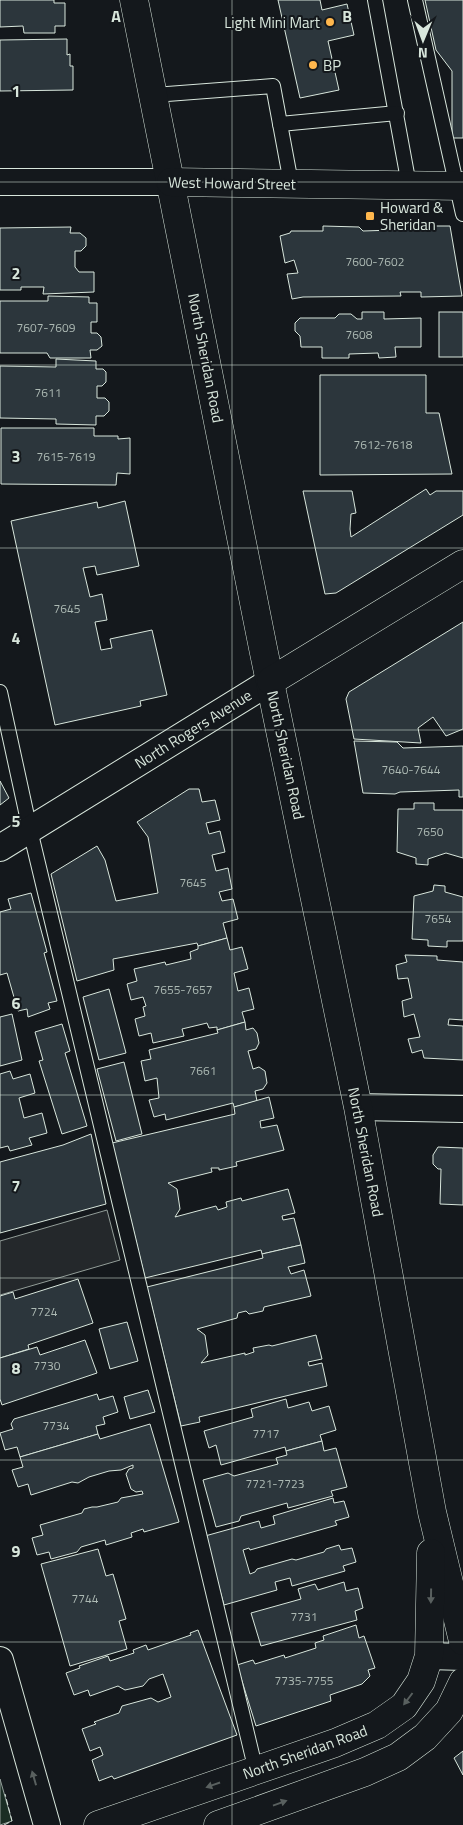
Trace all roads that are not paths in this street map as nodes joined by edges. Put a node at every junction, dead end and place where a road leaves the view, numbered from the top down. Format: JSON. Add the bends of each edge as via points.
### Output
{"nodes":[{"id":1,"x":134,"y":0,"type":"edge"},
{"id":2,"x":375,"y":0,"type":"edge"},
{"id":3,"x":415,"y":0,"type":"edge"},
{"id":4,"x":154,"y":95,"type":"junction"},
{"id":5,"x":396,"y":113,"type":"junction"},
{"id":6,"x":280,"y":124,"type":"junction"},
{"id":7,"x":0,"y":182,"type":"edge"},
{"id":8,"x":171,"y":182,"type":"junction"},
{"id":9,"x":291,"y":183,"type":"junction"},
{"id":10,"x":409,"y":185,"type":"junction"},
{"id":11,"x":459,"y":186,"type":"edge"},
{"id":12,"x":463,"y":214,"type":"edge"},
{"id":13,"x":463,"y":564,"type":"edge"},
{"id":14,"x":271,"y":681,"type":"junction"},
{"id":15,"x":0,"y":692,"type":"edge"},
{"id":16,"x":30,"y":830,"type":"junction"},
{"id":17,"x":0,"y":848,"type":"edge"},
{"id":18,"x":358,"y":1107,"type":"junction"},
{"id":19,"x":463,"y":1110,"type":"edge"},
{"id":20,"x":432,"y":1512,"type":"junction"},
{"id":21,"x":463,"y":1641,"type":"edge"},
{"id":22,"x":429,"y":1656,"type":"junction"},
{"id":23,"x":463,"y":1657,"type":"edge"},
{"id":24,"x":0,"y":1660,"type":"edge"},
{"id":25,"x":463,"y":1682,"type":"edge"},
{"id":26,"x":256,"y":1770,"type":"junction"},
{"id":27,"x":47,"y":1825,"type":"edge"},
{"id":28,"x":98,"y":1825,"type":"edge"},
{"id":29,"x":218,"y":1825,"type":"edge"}],
"edges":[{"from":1,"to":4,"type":"main road","name":"North Sheridan Road"},
{"from":2,"to":5,"type":"lane"},
{"from":3,"to":11,"type":"lane"},
{"from":4,"to":6,"type":"lane","via":[[273,86]]},
{"from":4,"to":8,"type":"main road","name":"North Sheridan Road"},
{"from":5,"to":6,"type":"lane"},
{"from":5,"to":10,"type":"lane"},
{"from":6,"to":9,"type":"lane"},
{"from":7,"to":8,"type":"street","name":"West Howard Street"},
{"from":8,"to":9,"type":"main road","name":"West Howard Street"},
{"from":8,"to":14,"type":"main road","name":"North Sheridan Road"},
{"from":9,"to":10,"type":"main road","name":"West Howard Street"},
{"from":10,"to":11,"type":"main road","name":"West Howard Street"},
{"from":11,"to":12,"type":"lane"},
{"from":13,"to":14,"type":"main road","name":"North Rogers Avenue"},
{"from":14,"to":16,"type":"street","name":"North Rogers Avenue"},
{"from":14,"to":18,"type":"main road","name":"North Sheridan Road"},
{"from":15,"to":16,"type":"lane"},
{"from":16,"to":17,"type":"street","name":"North Rogers Avenue"},
{"from":16,"to":26,"type":"lane"},
{"from":18,"to":19,"type":"street"},
{"from":18,"to":20,"type":"main road","name":"North Sheridan Road"},
{"from":20,"to":21,"type":"main road","name":"North Sheridan Road"},
{"from":20,"to":22,"type":"main road","name":"North Sheridan Road","one_way":true},
{"from":22,"to":23,"type":"street"},
{"from":22,"to":26,"type":"main road","name":"North Sheridan Road","one_way":true,"via":[[421,1681],[404,1706],[377,1725]]},
{"from":27,"to":24,"type":"street","one_way":true},
{"from":29,"to":25,"type":"main road","one_way":true,"via":[[398,1757],[425,1737],[449,1711]]},
{"from":26,"to":28,"type":"main road","name":"North Sheridan Road","one_way":true}]}
